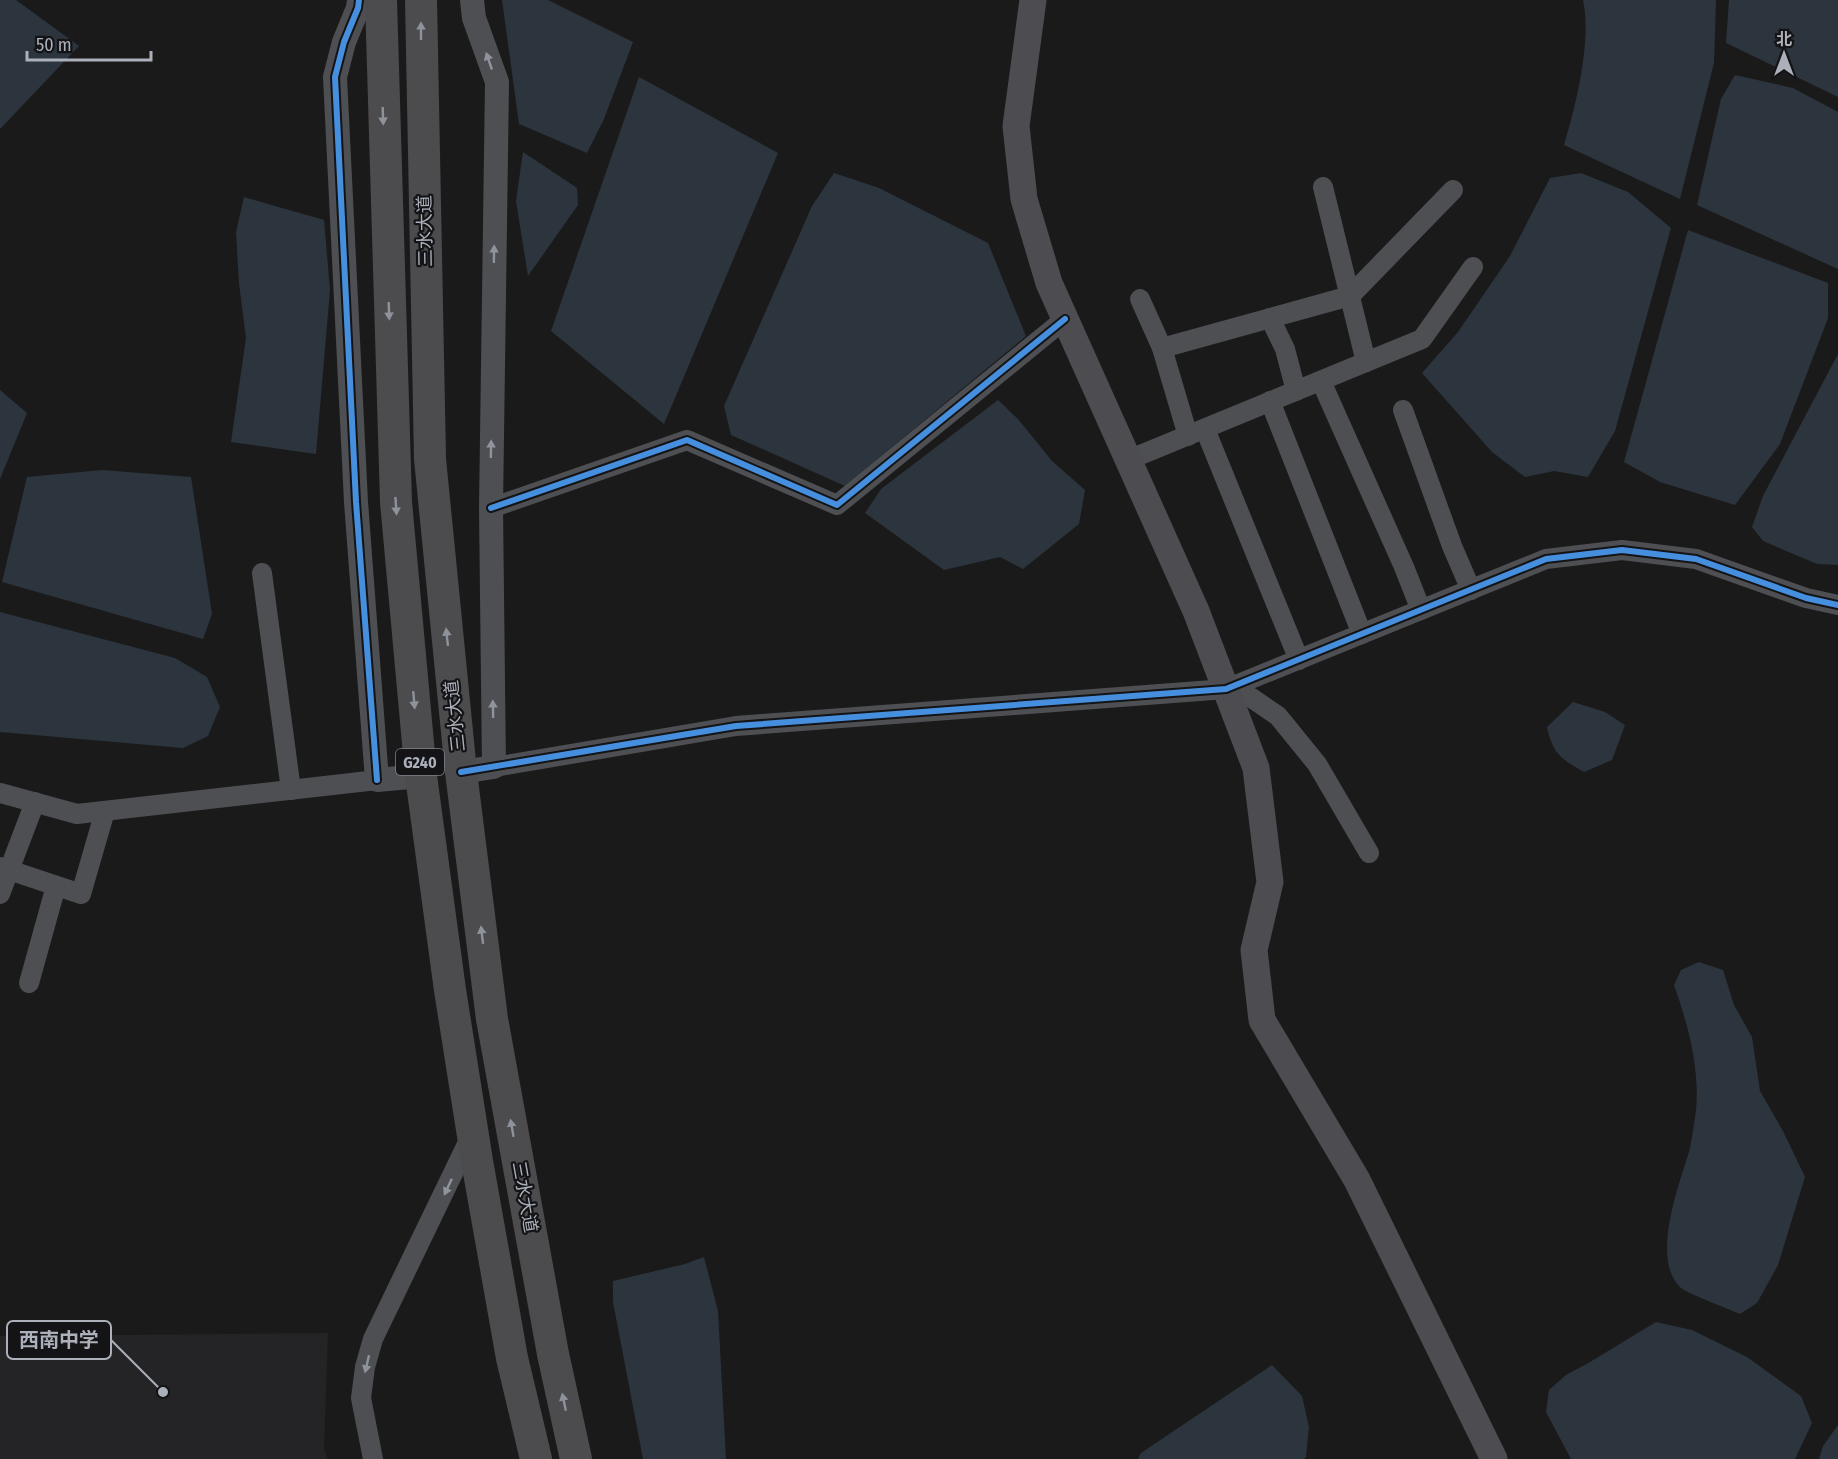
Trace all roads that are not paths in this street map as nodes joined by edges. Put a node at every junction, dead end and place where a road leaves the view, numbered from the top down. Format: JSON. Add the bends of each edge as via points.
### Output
{"nodes":[{"id":1,"x":359,"y":0,"type":"edge"},
{"id":2,"x":381,"y":0,"type":"edge"},
{"id":3,"x":421,"y":0,"type":"edge"},
{"id":4,"x":472,"y":0,"type":"edge"},
{"id":5,"x":1034,"y":0,"type":"edge"},
{"id":6,"x":1323,"y":187,"type":"dead end"},
{"id":7,"x":1454,"y":190,"type":"dead end"},
{"id":8,"x":1473,"y":267,"type":"dead end"},
{"id":9,"x":1350,"y":296,"type":"junction"},
{"id":10,"x":1140,"y":300,"type":"dead end"},
{"id":11,"x":1270,"y":318,"type":"junction"},
{"id":12,"x":1065,"y":319,"type":"junction"},
{"id":13,"x":1162,"y":348,"type":"junction"},
{"id":14,"x":1366,"y":362,"type":"junction"},
{"id":15,"x":1321,"y":381,"type":"junction"},
{"id":16,"x":1296,"y":391,"type":"junction"},
{"id":17,"x":1270,"y":401,"type":"junction"},
{"id":18,"x":1403,"y":410,"type":"dead end"},
{"id":19,"x":1196,"y":432,"type":"junction"},
{"id":20,"x":1128,"y":460,"type":"junction"},
{"id":21,"x":490,"y":508,"type":"junction"},
{"id":22,"x":262,"y":573,"type":"dead end"},
{"id":23,"x":1472,"y":590,"type":"junction"},
{"id":24,"x":1838,"y":605,"type":"edge"},
{"id":25,"x":1421,"y":610,"type":"junction"},
{"id":26,"x":1362,"y":634,"type":"junction"},
{"id":27,"x":1299,"y":660,"type":"junction"},
{"id":28,"x":1230,"y":688,"type":"junction"},
{"id":29,"x":494,"y":767,"type":"junction"},
{"id":30,"x":461,"y":772,"type":"junction"},
{"id":31,"x":421,"y":776,"type":"junction"},
{"id":32,"x":377,"y":780,"type":"junction"},
{"id":33,"x":291,"y":790,"type":"junction"},
{"id":34,"x":0,"y":792,"type":"edge"},
{"id":35,"x":35,"y":802,"type":"junction"},
{"id":36,"x":105,"y":811,"type":"junction"},
{"id":37,"x":1369,"y":853,"type":"dead end"},
{"id":38,"x":5,"y":869,"type":"edge"},
{"id":39,"x":56,"y":886,"type":"junction"},
{"id":40,"x":0,"y":894,"type":"edge"},
{"id":41,"x":29,"y":983,"type":"dead end"},
{"id":42,"x":472,"y":1134,"type":"junction"},
{"id":43,"x":373,"y":1459,"type":"edge"},
{"id":44,"x":536,"y":1459,"type":"edge"},
{"id":45,"x":576,"y":1459,"type":"edge"},
{"id":46,"x":1494,"y":1459,"type":"edge"}],
"edges":[{"from":1,"to":32,"type":"street","via":[[335,77],[356,502]]},
{"from":2,"to":31,"type":"highway","number":"G240","one_way":true,"via":[[396,502]]},
{"from":30,"to":3,"type":"highway","name":"三水大道","number":"G240","one_way":true,"via":[[430,459]]},
{"from":21,"to":4,"type":"street","one_way":true,"via":[[497,82],[474,18]]},
{"from":5,"to":12,"type":"main road","via":[[1016,126],[1024,199],[1049,283]]},
{"from":6,"to":9,"type":"street"},
{"from":7,"to":9,"type":"street"},
{"from":8,"to":14,"type":"street","via":[[1422,339]]},
{"from":9,"to":11,"type":"street"},
{"from":9,"to":14,"type":"street"},
{"from":10,"to":13,"type":"street"},
{"from":11,"to":13,"type":"street"},
{"from":11,"to":16,"type":"street","via":[[1285,350]]},
{"from":12,"to":20,"type":"main road"},
{"from":12,"to":21,"type":"street","via":[[837,505],[687,440]]},
{"from":13,"to":19,"type":"street"},
{"from":14,"to":15,"type":"street"},
{"from":15,"to":16,"type":"street"},
{"from":15,"to":25,"type":"street"},
{"from":16,"to":17,"type":"street"},
{"from":17,"to":19,"type":"street"},
{"from":17,"to":26,"type":"street"},
{"from":18,"to":23,"type":"street"},
{"from":19,"to":20,"type":"street"},
{"from":19,"to":27,"type":"street"},
{"from":20,"to":28,"type":"main road"},
{"from":29,"to":21,"type":"street","one_way":true},
{"from":22,"to":33,"type":"street"},
{"from":23,"to":24,"type":"street","via":[[1546,559],[1622,550],[1696,559],[1806,598]]},
{"from":23,"to":25,"type":"street"},
{"from":25,"to":26,"type":"street"},
{"from":26,"to":27,"type":"street"},
{"from":27,"to":28,"type":"street"},
{"from":28,"to":29,"type":"street","via":[[736,726]]},
{"from":28,"to":37,"type":"street","via":[[1278,717],[1317,764]]},
{"from":28,"to":46,"type":"main road","via":[[1256,768],[1270,882],[1254,950],[1262,1020],[1357,1180]]},
{"from":29,"to":30,"type":"street"},
{"from":45,"to":30,"type":"highway","name":"三水大道","number":"G240","one_way":true,"via":[[492,1019]]},
{"from":31,"to":32,"type":"street"},
{"from":31,"to":42,"type":"highway","number":"G240"},
{"from":32,"to":33,"type":"street"},
{"from":33,"to":36,"type":"street"},
{"from":34,"to":35,"type":"street"},
{"from":35,"to":36,"type":"street","via":[[77,814]]},
{"from":35,"to":38,"type":"street"},
{"from":36,"to":39,"type":"street","via":[[81,894]]},
{"from":38,"to":39,"type":"street"},
{"from":38,"to":40,"type":"street"},
{"from":39,"to":41,"type":"street"},
{"from":42,"to":43,"type":"street","one_way":true,"via":[[373,1339],[361,1398]]},
{"from":42,"to":44,"type":"highway","number":"G240","via":[[512,1358]]}]}
